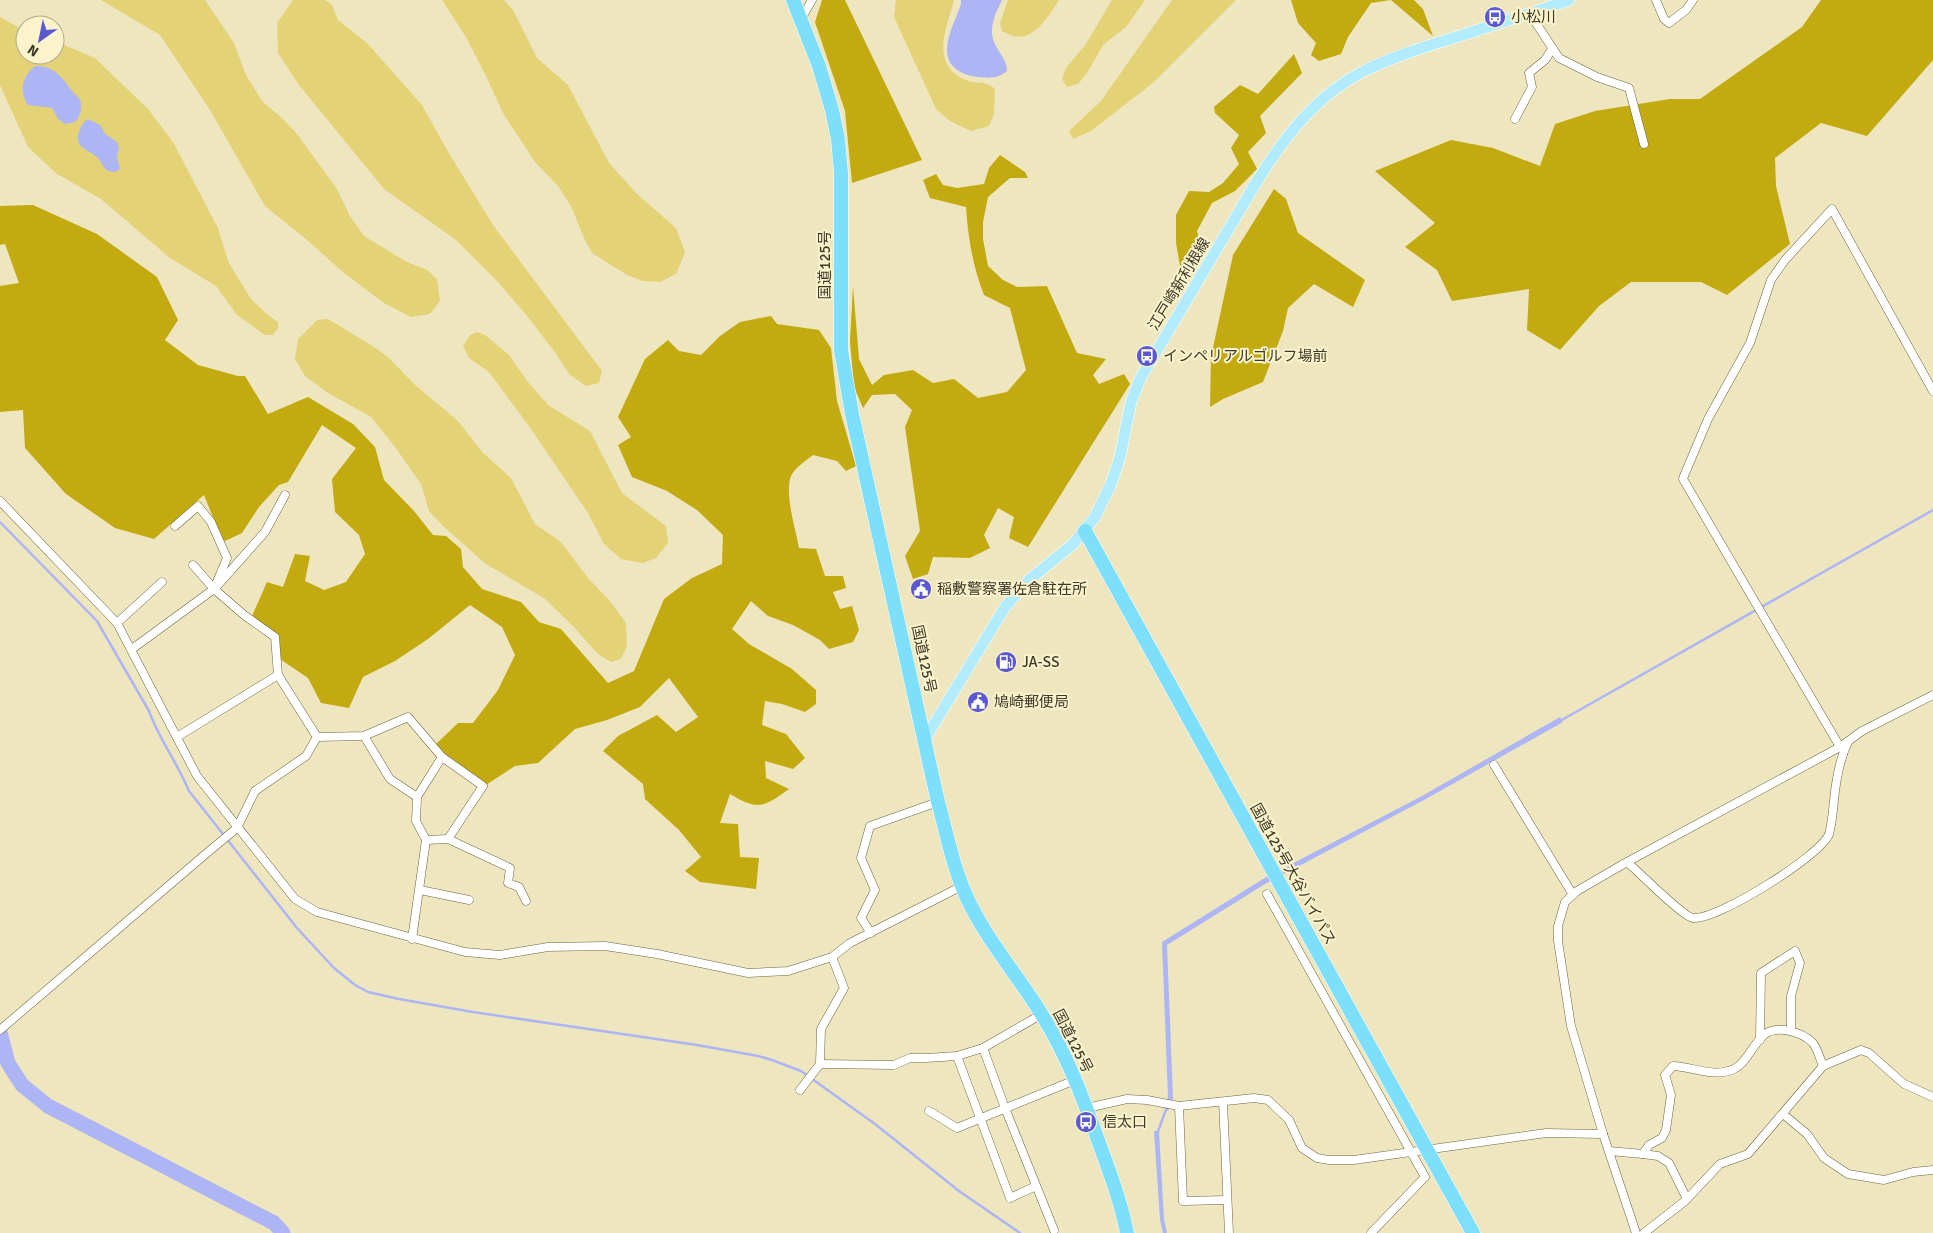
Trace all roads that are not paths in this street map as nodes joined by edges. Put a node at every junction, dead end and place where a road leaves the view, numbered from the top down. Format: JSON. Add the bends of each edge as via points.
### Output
{"nodes":[{"id":1,"x":793,"y":0,"type":"edge"},
{"id":2,"x":812,"y":0,"type":"edge"},
{"id":3,"x":1569,"y":0,"type":"edge"},
{"id":4,"x":1656,"y":0,"type":"edge"},
{"id":5,"x":1693,"y":0,"type":"edge"},
{"id":6,"x":1530,"y":14,"type":"junction"},
{"id":7,"x":801,"y":19,"type":"junction"},
{"id":8,"x":1552,"y":49,"type":"junction"},
{"id":9,"x":1515,"y":119,"type":"dead end"},
{"id":10,"x":1644,"y":144,"type":"dead end"},
{"id":11,"x":1933,"y":391,"type":"edge"},
{"id":12,"x":285,"y":496,"type":"dead end"},
{"id":13,"x":0,"y":500,"type":"edge"},
{"id":14,"x":174,"y":526,"type":"dead end"},
{"id":15,"x":1085,"y":530,"type":"junction"},
{"id":16,"x":193,"y":566,"type":"dead end"},
{"id":17,"x":162,"y":582,"type":"dead end"},
{"id":18,"x":214,"y":589,"type":"junction"},
{"id":19,"x":117,"y":622,"type":"junction"},
{"id":20,"x":132,"y":650,"type":"junction"},
{"id":21,"x":278,"y":675,"type":"junction"},
{"id":22,"x":1933,"y":694,"type":"edge"},
{"id":23,"x":364,"y":736,"type":"junction"},
{"id":24,"x":177,"y":737,"type":"junction"},
{"id":25,"x":317,"y":737,"type":"junction"},
{"id":26,"x":925,"y":739,"type":"junction"},
{"id":27,"x":1848,"y":742,"type":"junction"},
{"id":28,"x":1840,"y":747,"type":"junction"},
{"id":29,"x":442,"y":757,"type":"junction"},
{"id":30,"x":1494,"y":766,"type":"dead end"},
{"id":31,"x":417,"y":797,"type":"junction"},
{"id":32,"x":938,"y":802,"type":"junction"},
{"id":33,"x":235,"y":831,"type":"junction"},
{"id":34,"x":448,"y":839,"type":"junction"},
{"id":35,"x":426,"y":840,"type":"junction"},
{"id":36,"x":1627,"y":862,"type":"junction"},
{"id":37,"x":962,"y":886,"type":"junction"},
{"id":38,"x":420,"y":890,"type":"junction"},
{"id":39,"x":1267,"y":894,"type":"dead end"},
{"id":40,"x":1573,"y":895,"type":"junction"},
{"id":41,"x":469,"y":900,"type":"dead end"},
{"id":42,"x":526,"y":901,"type":"dead end"},
{"id":43,"x":871,"y":933,"type":"junction"},
{"id":44,"x":412,"y":939,"type":"junction"},
{"id":45,"x":832,"y":957,"type":"junction"},
{"id":46,"x":1042,"y":1014,"type":"junction"},
{"id":47,"x":3,"y":1027,"type":"edge"},
{"id":48,"x":1791,"y":1031,"type":"junction"},
{"id":49,"x":1760,"y":1040,"type":"junction"},
{"id":50,"x":983,"y":1048,"type":"junction"},
{"id":51,"x":958,"y":1056,"type":"junction"},
{"id":52,"x":820,"y":1064,"type":"junction"},
{"id":53,"x":1823,"y":1066,"type":"junction"},
{"id":54,"x":1075,"y":1080,"type":"junction"},
{"id":55,"x":800,"y":1090,"type":"dead end"},
{"id":56,"x":1933,"y":1097,"type":"edge"},
{"id":57,"x":1223,"y":1102,"type":"junction"},
{"id":58,"x":1179,"y":1106,"type":"junction"},
{"id":59,"x":1005,"y":1108,"type":"junction"},
{"id":60,"x":1086,"y":1108,"type":"junction"},
{"id":61,"x":929,"y":1111,"type":"dead end"},
{"id":62,"x":1783,"y":1114,"type":"junction"},
{"id":63,"x":980,"y":1118,"type":"junction"},
{"id":64,"x":1603,"y":1134,"type":"junction"},
{"id":65,"x":1426,"y":1149,"type":"junction"},
{"id":66,"x":1410,"y":1151,"type":"junction"},
{"id":67,"x":1609,"y":1151,"type":"junction"},
{"id":68,"x":1643,"y":1154,"type":"junction"},
{"id":69,"x":1933,"y":1170,"type":"edge"},
{"id":70,"x":1036,"y":1186,"type":"junction"},
{"id":71,"x":1686,"y":1199,"type":"junction"},
{"id":72,"x":1227,"y":1200,"type":"junction"},
{"id":73,"x":1054,"y":1230,"type":"dead end"},
{"id":74,"x":1127,"y":1233,"type":"edge"},
{"id":75,"x":1229,"y":1233,"type":"edge"},
{"id":76,"x":1372,"y":1233,"type":"edge"},
{"id":77,"x":1473,"y":1233,"type":"edge"},
{"id":78,"x":1636,"y":1233,"type":"edge"},
{"id":79,"x":1644,"y":1233,"type":"edge"}],
"edges":[{"from":1,"to":7,"type":"highway","name":"国道125号"},
{"from":2,"to":7,"type":"street"},
{"from":3,"to":6,"type":"main road","name":"江戸崎新利根線"},
{"from":4,"to":5,"type":"street","via":[[1664,19],[1670,23]]},
{"from":6,"to":8,"type":"street"},
{"from":6,"to":15,"type":"main road","name":"江戸崎新利根線","via":[[1438,42],[1361,72],[1322,100],[1288,134],[1142,378],[1130,402],[1120,457],[1111,484]]},
{"from":7,"to":26,"type":"highway","name":"国道125号","via":[[827,90],[838,139],[841,174],[841,350],[852,414]]},
{"from":8,"to":9,"type":"street","via":[[1529,74],[1532,87]]},
{"from":8,"to":10,"type":"street","via":[[1559,58],[1629,88]]},
{"from":11,"to":28,"type":"street","via":[[1832,209],[1771,280],[1750,343],[1708,419],[1684,476]]},
{"from":12,"to":18,"type":"street","via":[[265,532]]},
{"from":13,"to":19,"type":"street"},
{"from":14,"to":18,"type":"street","via":[[198,506],[211,522],[226,558]]},
{"from":15,"to":26,"type":"main road","name":"江戸崎新利根線","via":[[1005,606]]},
{"from":15,"to":65,"type":"highway","name":"国道125号大谷バイパス"},
{"from":16,"to":18,"type":"street"},
{"from":17,"to":19,"type":"street"},
{"from":18,"to":20,"type":"street"},
{"from":18,"to":21,"type":"street","via":[[275,637]]},
{"from":19,"to":20,"type":"street"},
{"from":20,"to":24,"type":"street"},
{"from":21,"to":24,"type":"street"},
{"from":21,"to":25,"type":"street"},
{"from":22,"to":27,"type":"street","via":[[1862,731]]},
{"from":23,"to":25,"type":"street"},
{"from":23,"to":29,"type":"street","via":[[408,717]]},
{"from":23,"to":31,"type":"street","via":[[390,779]]},
{"from":24,"to":33,"type":"street","via":[[198,776]]},
{"from":25,"to":33,"type":"street","via":[[306,756],[255,791]]},
{"from":26,"to":32,"type":"highway","name":"国道125号"},
{"from":27,"to":28,"type":"street"},
{"from":27,"to":36,"type":"street","via":[[1842,755],[1828,836],[1819,848],[1737,904],[1701,918],[1691,918]]},
{"from":28,"to":36,"type":"street"},
{"from":29,"to":31,"type":"street"},
{"from":29,"to":34,"type":"street","via":[[483,786]]},
{"from":30,"to":40,"type":"street"},
{"from":31,"to":35,"type":"street","via":[[416,821]]},
{"from":32,"to":37,"type":"highway","name":"国道125号"},
{"from":32,"to":43,"type":"street","via":[[870,826],[861,858],[875,890],[861,918]]},
{"from":33,"to":44,"type":"street","via":[[295,899],[317,912]]},
{"from":33,"to":47,"type":"street"},
{"from":34,"to":35,"type":"street"},
{"from":34,"to":42,"type":"street","via":[[510,868],[508,883],[519,887]]},
{"from":35,"to":38,"type":"street"},
{"from":36,"to":40,"type":"street"},
{"from":37,"to":43,"type":"street"},
{"from":37,"to":46,"type":"highway","name":"国道125号","via":[[986,931]]},
{"from":38,"to":41,"type":"street"},
{"from":38,"to":44,"type":"street"},
{"from":39,"to":66,"type":"street"},
{"from":40,"to":64,"type":"street","via":[[1566,902],[1560,918],[1558,941],[1570,1026]]},
{"from":43,"to":45,"type":"street"},
{"from":44,"to":45,"type":"street","via":[[465,952],[500,955],[548,947],[605,946],[748,973],[788,971]]},
{"from":45,"to":52,"type":"street","via":[[844,988],[821,1029]]},
{"from":46,"to":50,"type":"street"},
{"from":46,"to":54,"type":"highway","name":"国道125号"},
{"from":48,"to":49,"type":"street","via":[[1775,1031],[1765,1034]]},
{"from":48,"to":49,"type":"street","via":[[1791,996],[1800,963],[1795,951],[1761,973]]},
{"from":48,"to":53,"type":"street","via":[[1813,1043]]},
{"from":49,"to":68,"type":"street","via":[[1736,1068],[1718,1074],[1673,1066],[1665,1075],[1671,1094],[1666,1130],[1662,1138],[1649,1145]]},
{"from":50,"to":51,"type":"street"},
{"from":50,"to":59,"type":"street"},
{"from":51,"to":52,"type":"street","via":[[910,1058],[894,1065]]},
{"from":51,"to":63,"type":"street"},
{"from":52,"to":55,"type":"street"},
{"from":53,"to":56,"type":"street","via":[[1861,1050],[1870,1053],[1904,1084]]},
{"from":53,"to":62,"type":"street"},
{"from":54,"to":59,"type":"street"},
{"from":54,"to":60,"type":"highway","name":"国道125号"},
{"from":57,"to":58,"type":"street"},
{"from":57,"to":66,"type":"street","via":[[1254,1098],[1268,1100],[1289,1120],[1302,1148],[1317,1158],[1354,1160]]},
{"from":57,"to":72,"type":"street"},
{"from":58,"to":60,"type":"street","via":[[1127,1100]]},
{"from":58,"to":72,"type":"street","via":[[1183,1201]]},
{"from":59,"to":63,"type":"street"},
{"from":59,"to":70,"type":"street"},
{"from":60,"to":74,"type":"highway","name":"国道125号","via":[[1120,1199]]},
{"from":61,"to":63,"type":"street","via":[[957,1128]]},
{"from":62,"to":69,"type":"street","via":[[1807,1134],[1824,1158],[1848,1174],[1884,1180]]},
{"from":62,"to":71,"type":"street","via":[[1748,1154],[1720,1164]]},
{"from":63,"to":70,"type":"street","via":[[1010,1198]]},
{"from":64,"to":65,"type":"street","via":[[1546,1133]]},
{"from":64,"to":67,"type":"street"},
{"from":65,"to":66,"type":"street"},
{"from":65,"to":77,"type":"highway","name":"国道125号大谷バイパス"},
{"from":66,"to":76,"type":"street","via":[[1425,1178]]},
{"from":67,"to":68,"type":"street"},
{"from":67,"to":78,"type":"street"},
{"from":68,"to":71,"type":"street","via":[[1658,1156],[1669,1163]]},
{"from":70,"to":73,"type":"street"},
{"from":71,"to":79,"type":"street"},
{"from":72,"to":75,"type":"street"}]}
